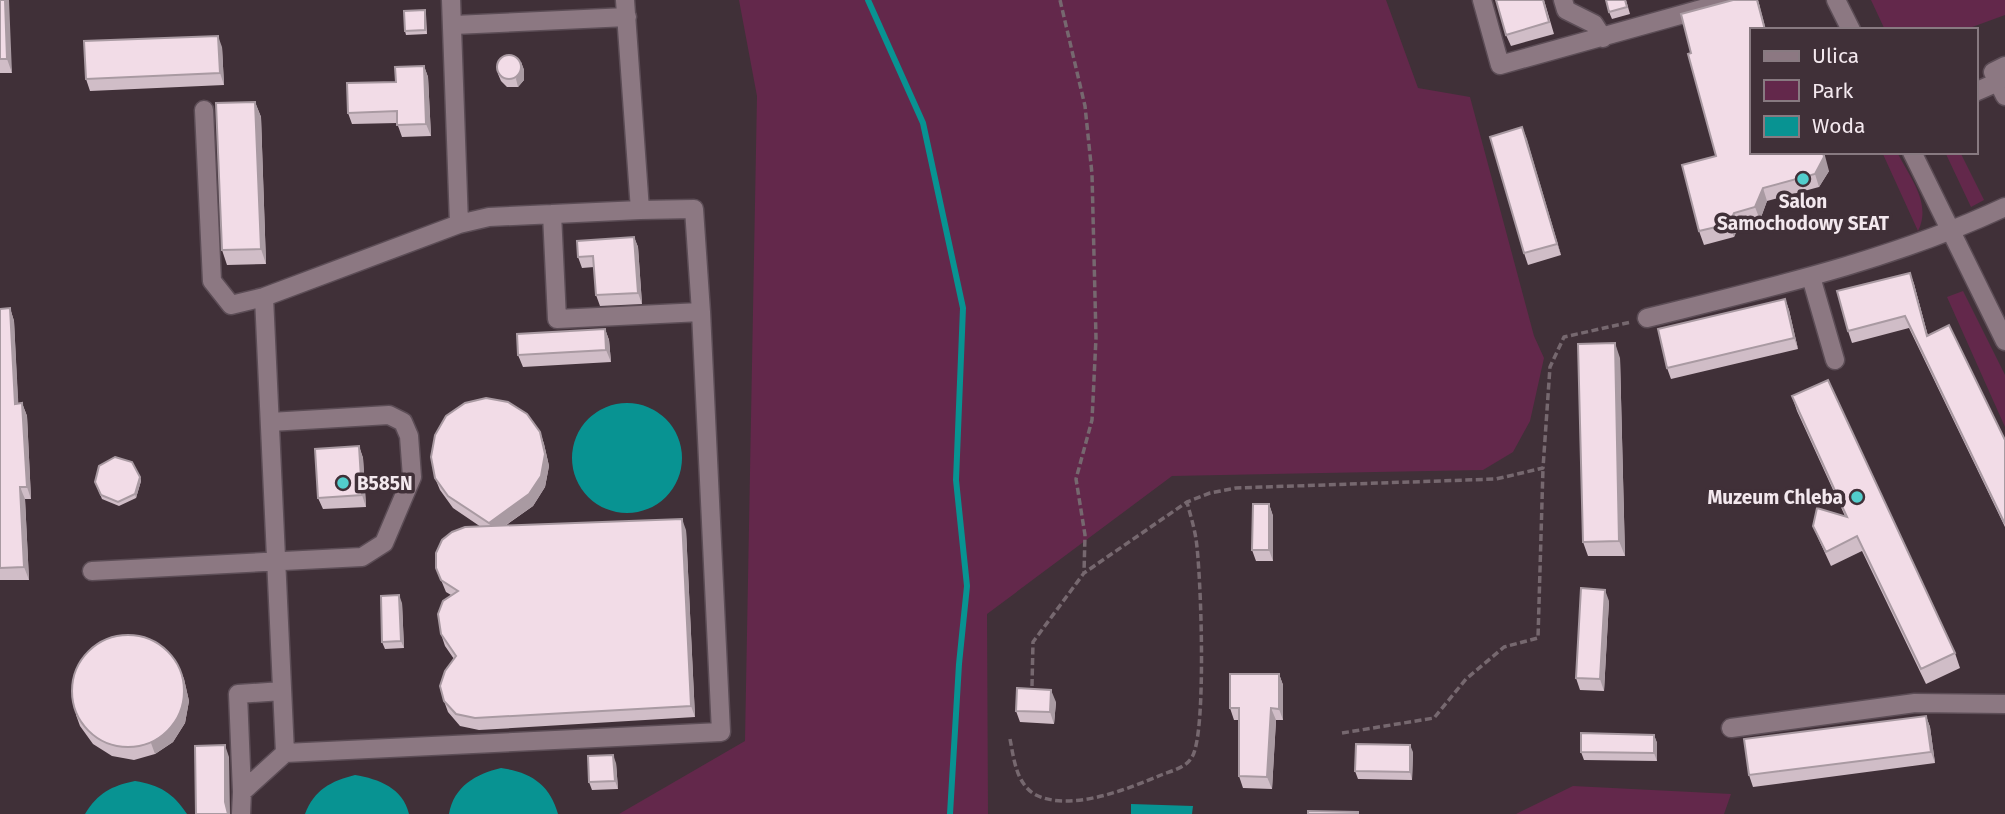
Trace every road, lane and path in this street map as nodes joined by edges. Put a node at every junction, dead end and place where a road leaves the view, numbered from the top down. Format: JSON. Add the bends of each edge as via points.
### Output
{"nodes":[{"id":1,"x":452,"y":0,"type":"edge"},
{"id":2,"x":1060,"y":0,"type":"edge"},
{"id":3,"x":1482,"y":0,"type":"edge"},
{"id":4,"x":1563,"y":0,"type":"edge"},
{"id":5,"x":1734,"y":0,"type":"edge"},
{"id":6,"x":1836,"y":0,"type":"edge"},
{"id":7,"x":626,"y":8,"type":"edge"},
{"id":8,"x":454,"y":24,"type":"junction"},
{"id":9,"x":1850,"y":28,"type":"edge"},
{"id":10,"x":1603,"y":38,"type":"junction"},
{"id":11,"x":2003,"y":81,"type":"edge"},
{"id":12,"x":1977,"y":91,"type":"edge"},
{"id":13,"x":204,"y":110,"type":"dead end"},
{"id":14,"x":1913,"y":154,"type":"edge"},
{"id":15,"x":2005,"y":207,"type":"edge"},
{"id":16,"x":640,"y":210,"type":"junction"},
{"id":17,"x":552,"y":214,"type":"junction"},
{"id":18,"x":459,"y":224,"type":"junction"},
{"id":19,"x":1951,"y":232,"type":"junction"},
{"id":20,"x":1811,"y":277,"type":"junction"},
{"id":21,"x":264,"y":297,"type":"junction"},
{"id":22,"x":701,"y":312,"type":"junction"},
{"id":23,"x":1647,"y":318,"type":"joint"},
{"id":24,"x":2005,"y":341,"type":"edge"},
{"id":25,"x":1835,"y":360,"type":"dead end"},
{"id":26,"x":270,"y":422,"type":"junction"},
{"id":27,"x":1543,"y":468,"type":"junction"},
{"id":28,"x":1187,"y":502,"type":"junction"},
{"id":29,"x":277,"y":561,"type":"junction"},
{"id":30,"x":92,"y":571,"type":"dead end"},
{"id":31,"x":1084,"y":573,"type":"junction"},
{"id":32,"x":1032,"y":686,"type":"edge"},
{"id":33,"x":282,"y":691,"type":"junction"},
{"id":34,"x":2005,"y":704,"type":"edge"},
{"id":35,"x":1731,"y":727,"type":"dead end"},
{"id":36,"x":1342,"y":733,"type":"dead end"},
{"id":37,"x":1010,"y":739,"type":"dead end"},
{"id":38,"x":285,"y":754,"type":"junction"},
{"id":39,"x":242,"y":792,"type":"junction"},
{"id":40,"x":241,"y":814,"type":"edge"}],
"edges":[{"from":1,"to":8,"type":"street"},
{"from":2,"to":31,"type":"path","via":[[1085,106],[1092,174],[1095,365],[1092,420],[1076,479],[1085,535]]},
{"from":3,"to":10,"type":"street","via":[[1500,65]]},
{"from":4,"to":10,"type":"street","via":[[1566,10],[1594,23]]},
{"from":5,"to":10,"type":"street"},
{"from":6,"to":9,"type":"street"},
{"from":7,"to":8,"type":"street"},
{"from":7,"to":16,"type":"street"},
{"from":8,"to":18,"type":"street"},
{"from":11,"to":12,"type":"street"},
{"from":13,"to":21,"type":"street","via":[[212,281],[231,305]]},
{"from":14,"to":19,"type":"street"},
{"from":15,"to":19,"type":"street"},
{"from":16,"to":17,"type":"street"},
{"from":16,"to":22,"type":"street","via":[[694,209]]},
{"from":17,"to":18,"type":"street","via":[[489,217]]},
{"from":17,"to":22,"type":"street","via":[[557,319]]},
{"from":18,"to":21,"type":"street"},
{"from":19,"to":20,"type":"street"},
{"from":19,"to":24,"type":"street"},
{"from":20,"to":23,"type":"street"},
{"from":20,"to":25,"type":"street"},
{"from":21,"to":26,"type":"street"},
{"from":22,"to":38,"type":"street","via":[[720,732]]},
{"from":23,"to":27,"type":"path","via":[[1564,337],[1550,367]]},
{"from":26,"to":29,"type":"street"},
{"from":26,"to":29,"type":"street","via":[[389,415],[403,422],[409,436],[412,477],[384,543],[362,557]]},
{"from":27,"to":28,"type":"path","via":[[1496,479],[1236,488]]},
{"from":27,"to":36,"type":"path","via":[[1538,638],[1504,647],[1466,679],[1434,718]]},
{"from":28,"to":31,"type":"path"},
{"from":28,"to":37,"type":"path","via":[[1196,539],[1200,610],[1201,713],[1194,756],[1186,765],[1139,785],[1106,796],[1070,800],[1036,794],[1017,774]]},
{"from":29,"to":30,"type":"street"},
{"from":29,"to":33,"type":"street"},
{"from":31,"to":32,"type":"path","via":[[1033,642]]},
{"from":33,"to":38,"type":"street"},
{"from":33,"to":39,"type":"street","via":[[238,694]]},
{"from":34,"to":35,"type":"street","via":[[1915,703]]},
{"from":38,"to":39,"type":"street"},
{"from":39,"to":40,"type":"street"}]}
